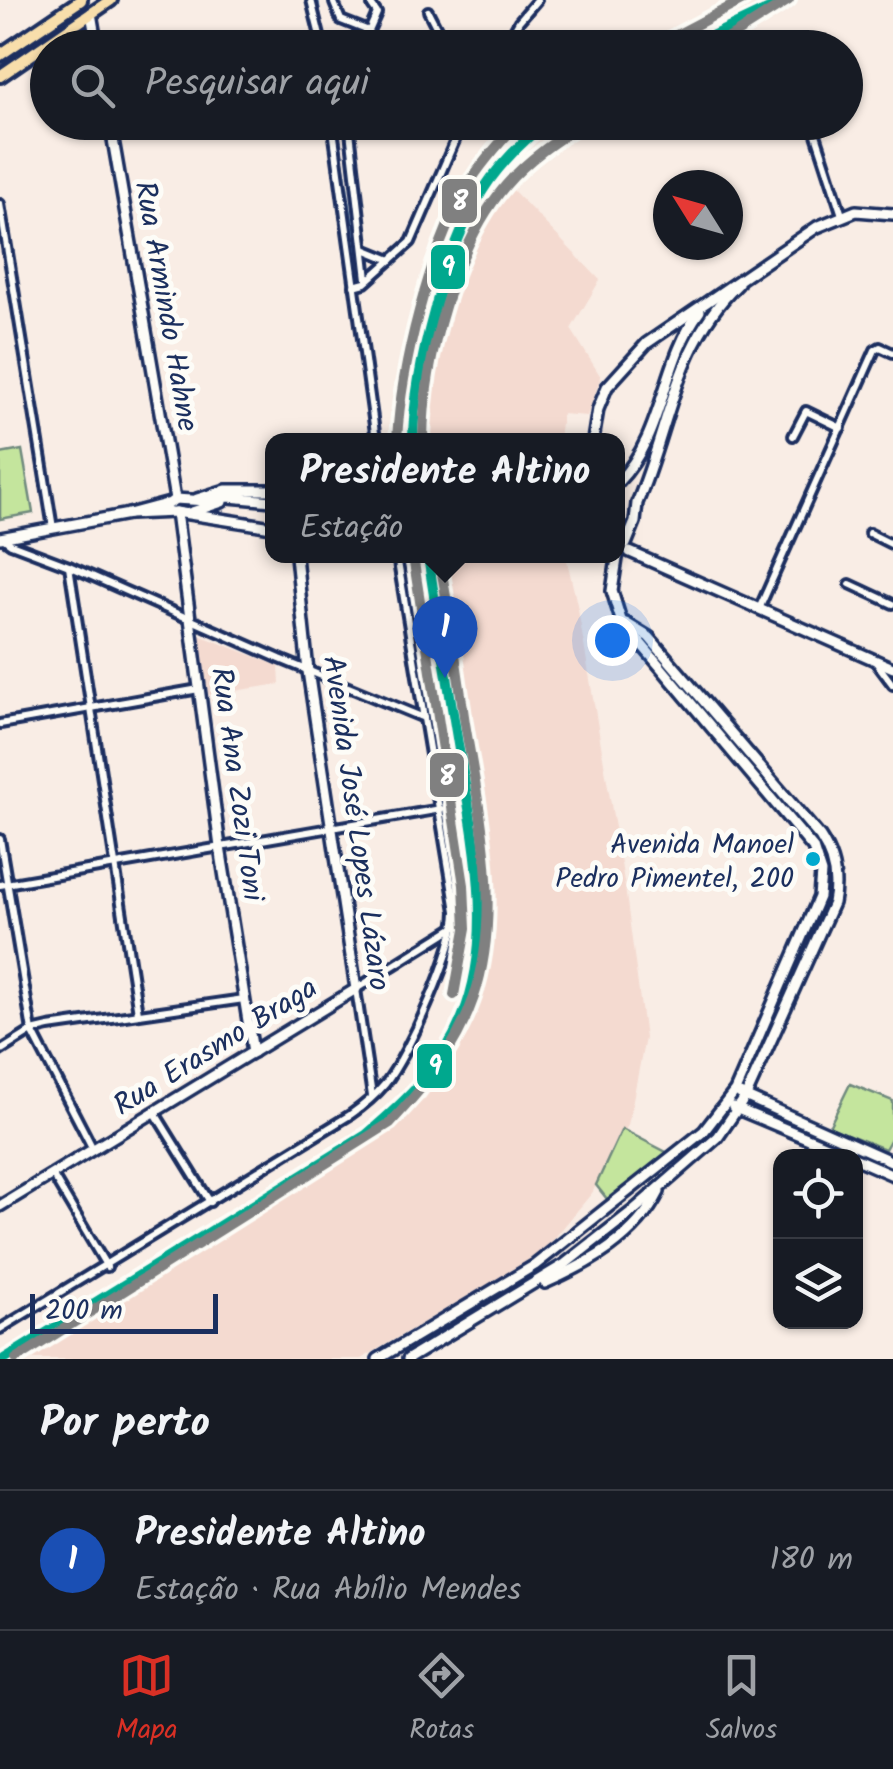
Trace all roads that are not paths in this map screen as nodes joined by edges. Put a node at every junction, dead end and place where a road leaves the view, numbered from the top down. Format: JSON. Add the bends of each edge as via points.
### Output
{"nodes":[{"id":1,"x":81,"y":0,"type":"edge"},
{"id":2,"x":111,"y":0,"type":"edge"},
{"id":3,"x":310,"y":0,"type":"edge"},
{"id":4,"x":537,"y":0,"type":"edge"},
{"id":5,"x":334,"y":4,"type":"dead end"},
{"id":6,"x":372,"y":6,"type":"dead end"},
{"id":7,"x":428,"y":10,"type":"dead end"},
{"id":8,"x":92,"y":14,"type":"junction"},
{"id":9,"x":37,"y":30,"type":"edge"},
{"id":10,"x":68,"y":30,"type":"edge"},
{"id":11,"x":94,"y":30,"type":"edge"},
{"id":12,"x":318,"y":30,"type":"edge"},
{"id":13,"x":364,"y":30,"type":"edge"},
{"id":14,"x":370,"y":30,"type":"edge"},
{"id":15,"x":437,"y":30,"type":"edge"},
{"id":16,"x":516,"y":30,"type":"edge"},
{"id":17,"x":30,"y":35,"type":"edge"},
{"id":18,"x":0,"y":55,"type":"edge"},
{"id":19,"x":30,"y":56,"type":"edge"},
{"id":20,"x":0,"y":76,"type":"edge"},
{"id":21,"x":113,"y":140,"type":"edge"},
{"id":22,"x":334,"y":140,"type":"edge"},
{"id":23,"x":351,"y":140,"type":"edge"},
{"id":24,"x":455,"y":140,"type":"edge"},
{"id":25,"x":818,"y":140,"type":"edge"},
{"id":26,"x":0,"y":204,"type":"edge"},
{"id":27,"x":893,"y":214,"type":"edge"},
{"id":28,"x":842,"y":215,"type":"junction"},
{"id":29,"x":364,"y":249,"type":"junction"},
{"id":30,"x":392,"y":260,"type":"junction"},
{"id":31,"x":755,"y":269,"type":"junction"},
{"id":32,"x":368,"y":280,"type":"junction"},
{"id":33,"x":354,"y":286,"type":"junction"},
{"id":34,"x":705,"y":304,"type":"junction"},
{"id":35,"x":647,"y":343,"type":"junction"},
{"id":36,"x":680,"y":344,"type":"junction"},
{"id":37,"x":893,"y":354,"type":"edge"},
{"id":38,"x":841,"y":428,"type":"junction"},
{"id":39,"x":375,"y":433,"type":"edge"},
{"id":40,"x":594,"y":433,"type":"edge"},
{"id":41,"x":793,"y":436,"type":"dead end"},
{"id":42,"x":625,"y":473,"type":"edge"},
{"id":43,"x":265,"y":490,"type":"edge"},
{"id":44,"x":175,"y":499,"type":"junction"},
{"id":45,"x":235,"y":499,"type":"junction"},
{"id":46,"x":265,"y":499,"type":"edge"},
{"id":47,"x":192,"y":501,"type":"junction"},
{"id":48,"x":129,"y":514,"type":"junction"},
{"id":49,"x":181,"y":516,"type":"junction"},
{"id":50,"x":265,"y":527,"type":"edge"},
{"id":51,"x":53,"y":528,"type":"junction"},
{"id":52,"x":24,"y":534,"type":"junction"},
{"id":53,"x":869,"y":534,"type":"dead end"},
{"id":54,"x":1,"y":538,"type":"edge"},
{"id":55,"x":625,"y":542,"type":"edge"},
{"id":56,"x":893,"y":544,"type":"edge"},
{"id":57,"x":30,"y":552,"type":"junction"},
{"id":58,"x":625,"y":552,"type":"edge"},
{"id":59,"x":297,"y":563,"type":"edge"},
{"id":60,"x":398,"y":563,"type":"edge"},
{"id":61,"x":618,"y":563,"type":"edge"},
{"id":62,"x":69,"y":566,"type":"junction"},
{"id":63,"x":850,"y":584,"type":"dead end"},
{"id":64,"x":893,"y":604,"type":"edge"},
{"id":65,"x":759,"y":609,"type":"junction"},
{"id":66,"x":190,"y":621,"type":"junction"},
{"id":67,"x":635,"y":630,"type":"junction"},
{"id":68,"x":874,"y":660,"type":"junction"},
{"id":69,"x":893,"y":668,"type":"edge"},
{"id":70,"x":308,"y":670,"type":"junction"},
{"id":71,"x":893,"y":685,"type":"edge"},
{"id":72,"x":199,"y":689,"type":"junction"},
{"id":73,"x":91,"y":709,"type":"junction"},
{"id":74,"x":426,"y":718,"type":"junction"},
{"id":75,"x":0,"y":724,"type":"edge"},
{"id":76,"x":441,"y":809,"type":"junction"},
{"id":77,"x":333,"y":827,"type":"junction"},
{"id":78,"x":0,"y":839,"type":"edge"},
{"id":79,"x":220,"y":847,"type":"junction"},
{"id":80,"x":116,"y":864,"type":"junction"},
{"id":81,"x":4,"y":884,"type":"edge"},
{"id":82,"x":821,"y":888,"type":"junction"},
{"id":83,"x":835,"y":895,"type":"junction"},
{"id":84,"x":817,"y":903,"type":"junction"},
{"id":85,"x":828,"y":916,"type":"junction"},
{"id":86,"x":455,"y":927,"type":"junction"},
{"id":87,"x":356,"y":989,"type":"junction"},
{"id":88,"x":244,"y":999,"type":"junction"},
{"id":89,"x":138,"y":1013,"type":"junction"},
{"id":90,"x":32,"y":1032,"type":"junction"},
{"id":91,"x":0,"y":1051,"type":"edge"},
{"id":92,"x":252,"y":1052,"type":"junction"},
{"id":93,"x":734,"y":1091,"type":"junction"},
{"id":94,"x":746,"y":1096,"type":"junction"},
{"id":95,"x":372,"y":1098,"type":"junction"},
{"id":96,"x":726,"y":1104,"type":"junction"},
{"id":97,"x":738,"y":1110,"type":"junction"},
{"id":98,"x":154,"y":1113,"type":"junction"},
{"id":99,"x":838,"y":1136,"type":"junction"},
{"id":100,"x":830,"y":1148,"type":"joint"},
{"id":101,"x":93,"y":1150,"type":"junction"},
{"id":102,"x":863,"y":1162,"type":"edge"},
{"id":103,"x":893,"y":1162,"type":"edge"},
{"id":104,"x":52,"y":1174,"type":"junction"},
{"id":105,"x":893,"y":1176,"type":"edge"},
{"id":106,"x":661,"y":1186,"type":"junction"},
{"id":107,"x":620,"y":1199,"type":"junction"},
{"id":108,"x":210,"y":1202,"type":"junction"},
{"id":109,"x":0,"y":1206,"type":"edge"},
{"id":110,"x":634,"y":1210,"type":"junction"},
{"id":111,"x":628,"y":1233,"type":"junction"},
{"id":112,"x":578,"y":1234,"type":"junction"},
{"id":113,"x":106,"y":1267,"type":"junction"},
{"id":114,"x":568,"y":1268,"type":"junction"},
{"id":115,"x":444,"y":1320,"type":"junction"},
{"id":116,"x":0,"y":1329,"type":"edge"},
{"id":117,"x":443,"y":1339,"type":"junction"},
{"id":118,"x":378,"y":1359,"type":"edge"},
{"id":119,"x":408,"y":1359,"type":"edge"}],
"edges":[{"from":1,"to":9,"type":"highway"},
{"from":2,"to":8,"type":"highway"},
{"from":3,"to":12,"type":"street"},
{"from":4,"to":16,"type":"street"},
{"from":5,"to":13,"type":"street","via":[[342,20]]},
{"from":6,"to":14,"type":"street","via":[[377,13]]},
{"from":7,"to":15,"type":"street"},
{"from":8,"to":10,"type":"highway"},
{"from":8,"to":11,"type":"main road"},
{"from":17,"to":18,"type":"highway"},
{"from":19,"to":20,"type":"highway"},
{"from":21,"to":44,"type":"main road","name":"Rua Armindo Hahne"},
{"from":22,"to":33,"type":"street"},
{"from":23,"to":29,"type":"street"},
{"from":24,"to":30,"type":"street","via":[[411,242]]},
{"from":25,"to":28,"type":"street"},
{"from":26,"to":51,"type":"street"},
{"from":27,"to":28,"type":"main road"},
{"from":28,"to":31,"type":"main road"},
{"from":29,"to":30,"type":"street"},
{"from":29,"to":32,"type":"street"},
{"from":30,"to":32,"type":"street"},
{"from":31,"to":34,"type":"main road"},
{"from":31,"to":55,"type":"main road","via":[[693,342]]},
{"from":32,"to":33,"type":"street"},
{"from":33,"to":39,"type":"street"},
{"from":34,"to":35,"type":"main road"},
{"from":34,"to":36,"type":"main road"},
{"from":35,"to":36,"type":"main road"},
{"from":35,"to":40,"type":"main road","via":[[617,372]]},
{"from":36,"to":42,"type":"main road","via":[[647,443]]},
{"from":37,"to":38,"type":"street","via":[[878,347]]},
{"from":38,"to":41,"type":"street","via":[[806,411]]},
{"from":38,"to":65,"type":"street"},
{"from":43,"to":47,"type":"main road","via":[[226,490]]},
{"from":44,"to":47,"type":"main road"},
{"from":44,"to":48,"type":"main road"},
{"from":45,"to":46,"type":"main road"},
{"from":45,"to":47,"type":"main road"},
{"from":45,"to":49,"type":"main road"},
{"from":47,"to":49,"type":"main road","via":[[178,507]]},
{"from":48,"to":49,"type":"main road"},
{"from":48,"to":51,"type":"main road"},
{"from":49,"to":50,"type":"main road"},
{"from":49,"to":66,"type":"main road","name":"Rua Ana Zozi Toni"},
{"from":51,"to":52,"type":"main road"},
{"from":52,"to":54,"type":"main road"},
{"from":52,"to":57,"type":"street"},
{"from":53,"to":56,"type":"street"},
{"from":54,"to":57,"type":"street"},
{"from":57,"to":62,"type":"street"},
{"from":58,"to":65,"type":"main road"},
{"from":59,"to":70,"type":"main road","name":"Avenida José Lopes Lázaro"},
{"from":60,"to":74,"type":"street"},
{"from":61,"to":67,"type":"main road","via":[[612,591],[623,622]]},
{"from":62,"to":66,"type":"street"},
{"from":62,"to":73,"type":"street"},
{"from":63,"to":64,"type":"street"},
{"from":65,"to":68,"type":"main road"},
{"from":66,"to":70,"type":"street"},
{"from":66,"to":72,"type":"main road","name":"Rua Ana Zozi Toni"},
{"from":67,"to":82,"type":"main road","via":[[810,844]]},
{"from":67,"to":83,"type":"main road","via":[[820,837],[834,866]]},
{"from":68,"to":69,"type":"main road"},
{"from":68,"to":71,"type":"street"},
{"from":70,"to":74,"type":"street"},
{"from":70,"to":77,"type":"main road","name":"Avenida José Lopes Lázaro"},
{"from":72,"to":73,"type":"street"},
{"from":72,"to":79,"type":"main road","name":"Rua Ana Zozi Toni"},
{"from":73,"to":75,"type":"street"},
{"from":73,"to":80,"type":"street"},
{"from":74,"to":76,"type":"street"},
{"from":76,"to":77,"type":"street"},
{"from":76,"to":86,"type":"street"},
{"from":77,"to":79,"type":"street"},
{"from":77,"to":87,"type":"main road","name":"Avenida José Lopes Lázaro"},
{"from":78,"to":81,"type":"street"},
{"from":79,"to":80,"type":"street"},
{"from":79,"to":88,"type":"main road","name":"Rua Ana Zozi Toni"},
{"from":80,"to":81,"type":"street"},
{"from":80,"to":89,"type":"street"},
{"from":81,"to":90,"type":"street"},
{"from":82,"to":83,"type":"main road","via":[[828,898]]},
{"from":82,"to":84,"type":"main road"},
{"from":83,"to":85,"type":"main road"},
{"from":84,"to":85,"type":"main road","via":[[828,905]]},
{"from":84,"to":93,"type":"main road"},
{"from":85,"to":94,"type":"main road"},
{"from":86,"to":87,"type":"street","name":"Rua Erasmo Braga"},
{"from":86,"to":95,"type":"street","via":[[446,962],[403,1053]]},
{"from":87,"to":92,"type":"main road","name":"Rua Erasmo Braga"},
{"from":87,"to":95,"type":"street","name":"Avenida José Lopes Lázaro"},
{"from":88,"to":89,"type":"street"},
{"from":88,"to":92,"type":"main road","name":"Rua Ana Zozi Toni"},
{"from":89,"to":90,"type":"street"},
{"from":90,"to":91,"type":"street"},
{"from":90,"to":101,"type":"street"},
{"from":92,"to":98,"type":"main road","name":"Rua Erasmo Braga"},
{"from":93,"to":94,"type":"main road"},
{"from":93,"to":96,"type":"main road"},
{"from":94,"to":97,"type":"main road"},
{"from":94,"to":99,"type":"main road"},
{"from":95,"to":108,"type":"street"},
{"from":96,"to":97,"type":"main road"},
{"from":96,"to":107,"type":"main road","via":[[693,1142]]},
{"from":97,"to":100,"type":"main road"},
{"from":97,"to":106,"type":"main road","via":[[705,1150]]},
{"from":98,"to":101,"type":"main road","name":"Rua Erasmo Braga"},
{"from":98,"to":108,"type":"street"},
{"from":99,"to":100,"type":"main road"},
{"from":99,"to":103,"type":"main road"},
{"from":101,"to":104,"type":"main road","name":"Rua Erasmo Braga"},
{"from":102,"to":105,"type":"main road"},
{"from":104,"to":109,"type":"main road","name":"Rua Erasmo Braga"},
{"from":104,"to":113,"type":"street"},
{"from":106,"to":110,"type":"main road"},
{"from":106,"to":111,"type":"main road","via":[[644,1219]]},
{"from":107,"to":110,"type":"main road"},
{"from":107,"to":112,"type":"main road"},
{"from":108,"to":113,"type":"street"},
{"from":110,"to":111,"type":"main road"},
{"from":110,"to":114,"type":"main road"},
{"from":111,"to":114,"type":"main road"},
{"from":112,"to":114,"type":"main road","via":[[567,1249]]},
{"from":112,"to":115,"type":"main road"},
{"from":113,"to":116,"type":"street"},
{"from":114,"to":117,"type":"main road"},
{"from":115,"to":117,"type":"street"},
{"from":115,"to":118,"type":"main road"},
{"from":117,"to":119,"type":"main road"}]}
